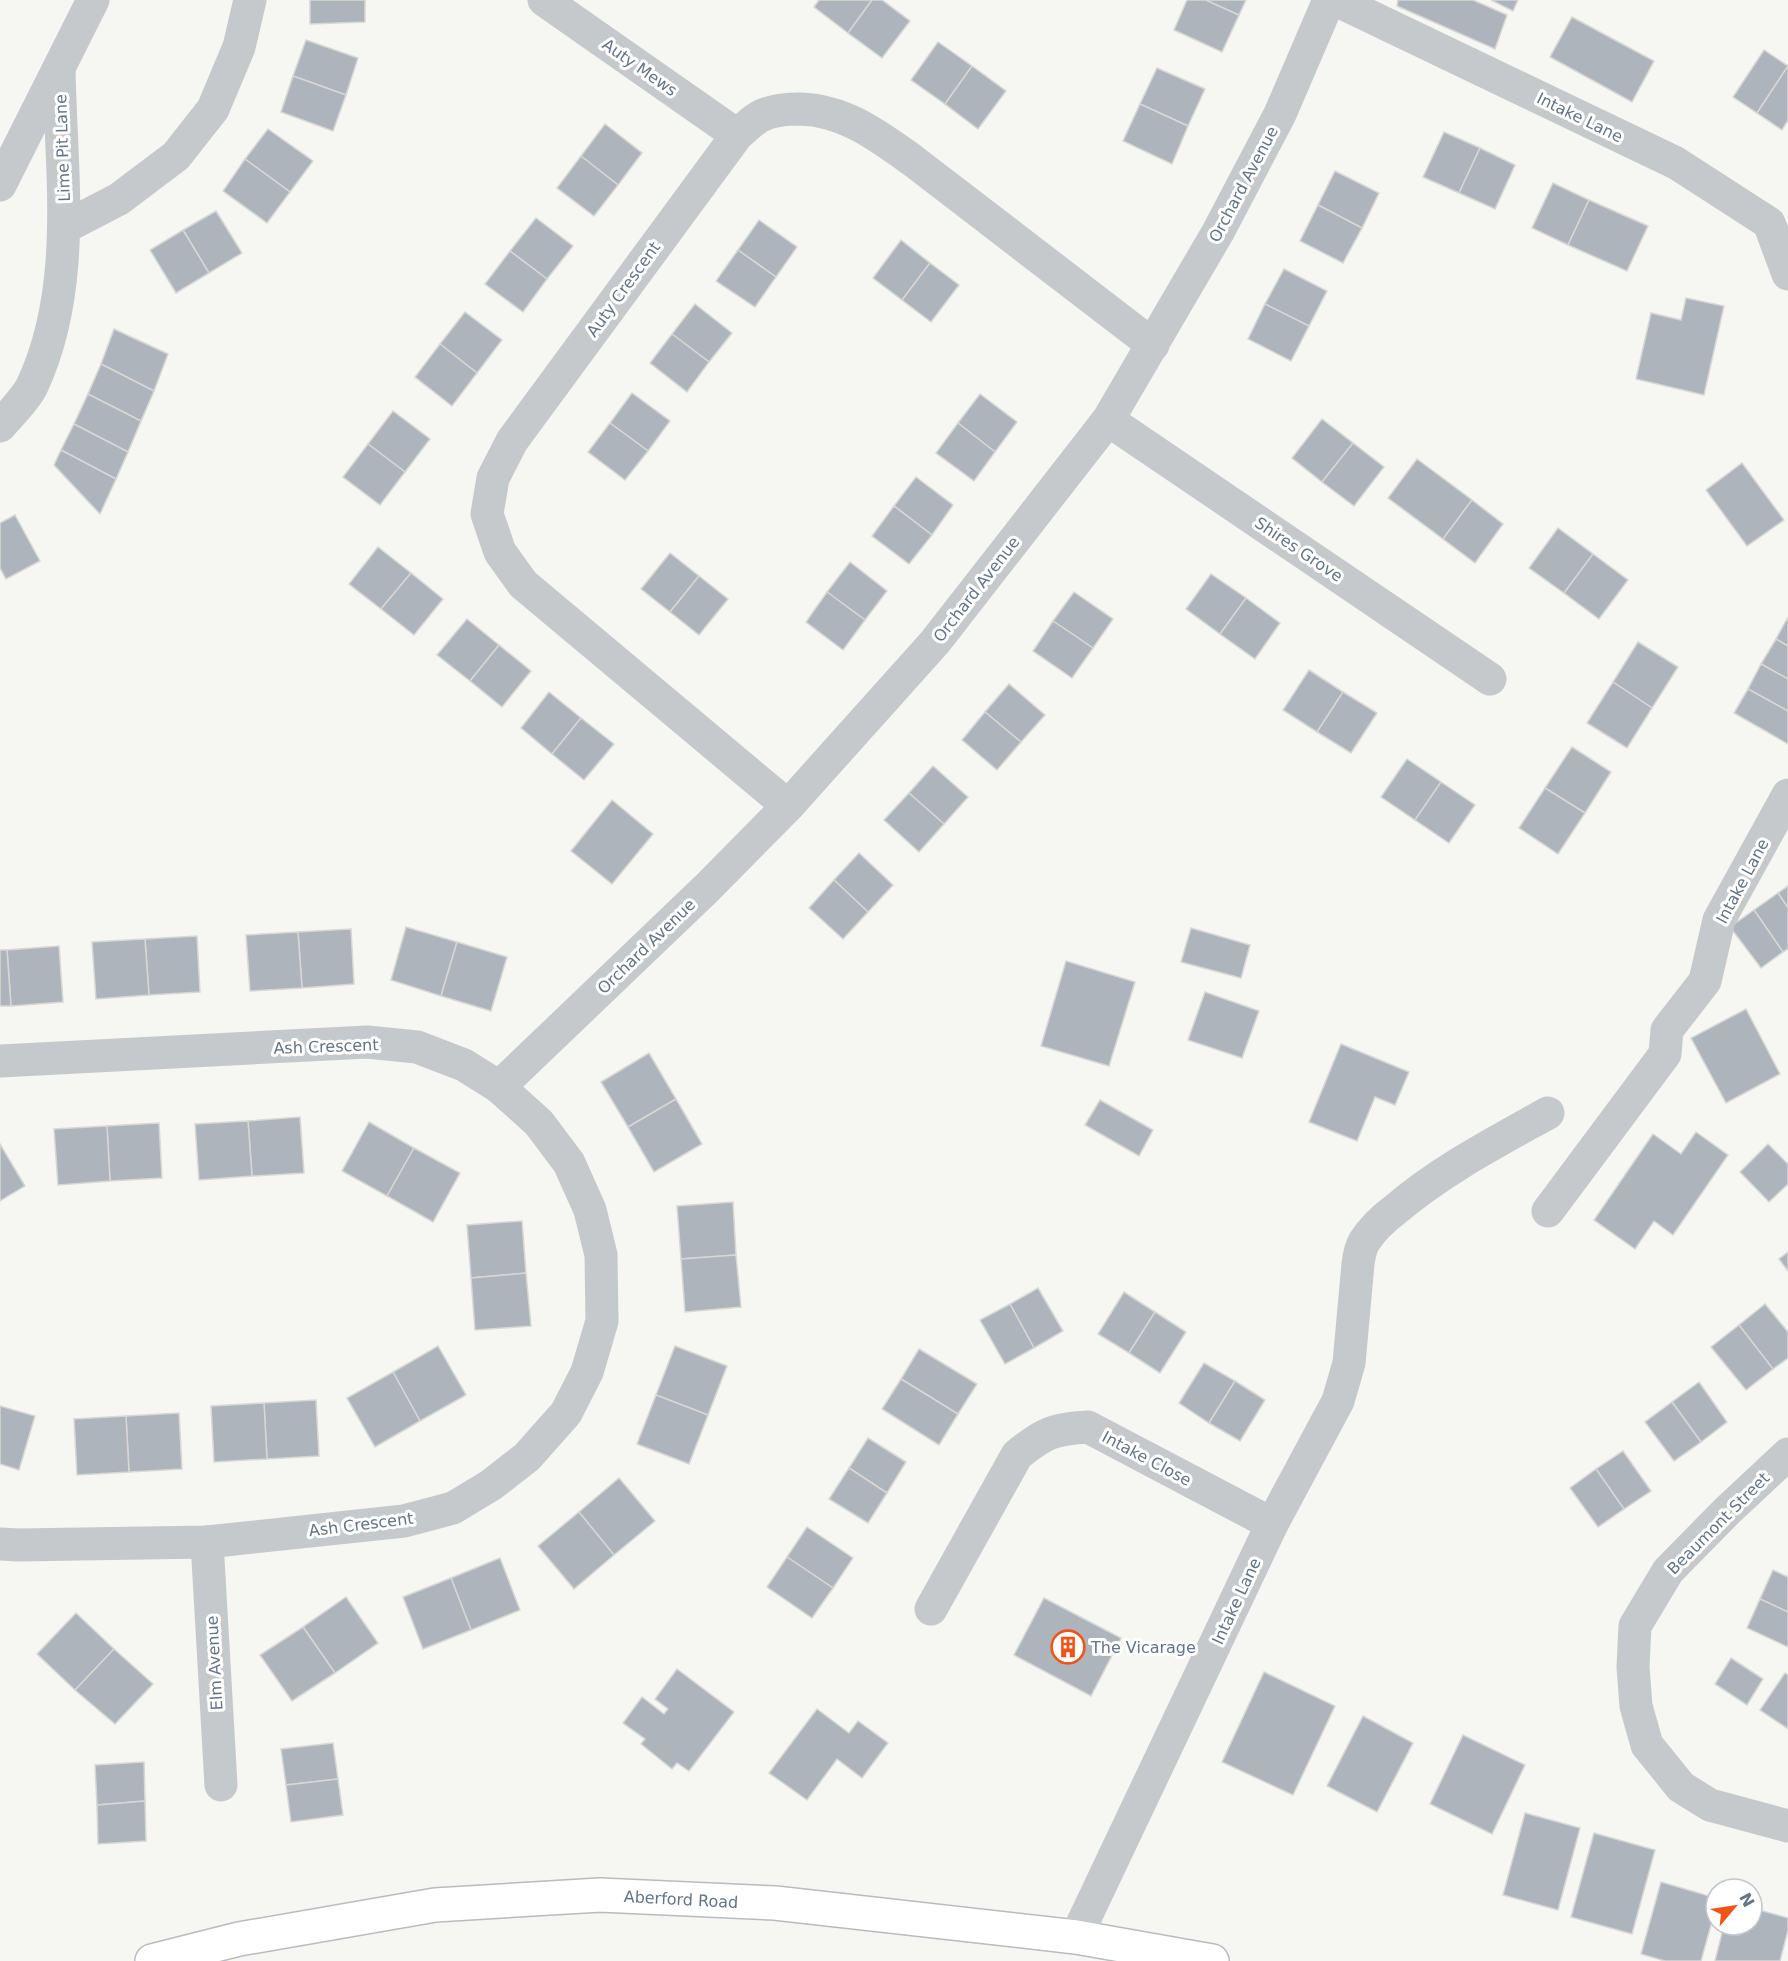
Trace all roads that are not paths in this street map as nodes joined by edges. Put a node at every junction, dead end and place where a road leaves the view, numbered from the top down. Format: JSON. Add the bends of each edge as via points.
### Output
{"nodes":[{"id":1,"x":93,"y":0,"type":"edge"},
{"id":2,"x":250,"y":0,"type":"edge"},
{"id":3,"x":544,"y":0,"type":"edge"},
{"id":4,"x":1329,"y":0,"type":"edge"},
{"id":5,"x":1336,"y":0,"type":"edge"},
{"id":6,"x":59,"y":69,"type":"junction"},
{"id":7,"x":737,"y":135,"type":"junction"},
{"id":8,"x":0,"y":185,"type":"edge"},
{"id":9,"x":65,"y":227,"type":"junction"},
{"id":10,"x":1788,"y":274,"type":"edge"},
{"id":11,"x":1153,"y":345,"type":"junction"},
{"id":12,"x":1108,"y":420,"type":"junction"},
{"id":13,"x":0,"y":426,"type":"edge"},
{"id":14,"x":1490,"y":679,"type":"dead end"},
{"id":15,"x":1788,"y":795,"type":"edge"},
{"id":16,"x":788,"y":806,"type":"junction"},
{"id":17,"x":0,"y":1061,"type":"edge"},
{"id":18,"x":499,"y":1087,"type":"junction"},
{"id":19,"x":1548,"y":1113,"type":"dead end"},
{"id":20,"x":1548,"y":1211,"type":"dead end"},
{"id":21,"x":1788,"y":1454,"type":"edge"},
{"id":22,"x":1272,"y":1524,"type":"junction"},
{"id":23,"x":207,"y":1542,"type":"junction"},
{"id":24,"x":0,"y":1544,"type":"edge"},
{"id":25,"x":931,"y":1609,"type":"dead end"},
{"id":26,"x":221,"y":1785,"type":"dead end"},
{"id":27,"x":1788,"y":1826,"type":"edge"},
{"id":28,"x":1076,"y":1937,"type":"junction"},
{"id":29,"x":152,"y":1961,"type":"edge"},
{"id":30,"x":1212,"y":1961,"type":"edge"}],
"edges":[{"from":1,"to":6,"type":"street","name":"Lime Pit Lane"},
{"from":2,"to":9,"type":"street","name":"Lime Pit Lane","via":[[239,47],[213,108],[176,156],[119,199]]},
{"from":3,"to":7,"type":"street","name":"Auty Mews"},
{"from":4,"to":11,"type":"street","name":"Orchard Avenue","via":[[1280,114]]},
{"from":5,"to":10,"type":"street","name":"Intake Lane","via":[[1677,163],[1769,223]]},
{"from":6,"to":8,"type":"street","name":"Lime Pit Lane"},
{"from":6,"to":9,"type":"street","name":"Lime Pit Lane"},
{"from":7,"to":11,"type":"street","name":"Auty Crescent","via":[[759,117],[784,108],[816,109],[850,119],[912,160]]},
{"from":7,"to":16,"type":"street","name":"Auty Crescent","via":[[512,441],[493,478],[487,514],[501,552],[523,584]]},
{"from":9,"to":13,"type":"street","name":"Lime Pit Lane","via":[[54,328],[31,389]]},
{"from":11,"to":12,"type":"street","name":"Orchard Avenue"},
{"from":12,"to":14,"type":"street","name":"Shires Grove"},
{"from":12,"to":16,"type":"street","name":"Orchard Avenue","via":[[935,642]]},
{"from":15,"to":20,"type":"street","name":"Intake Lane","via":[[1719,920],[1705,981],[1667,1030],[1665,1054]]},
{"from":16,"to":18,"type":"street","name":"Orchard Avenue"},
{"from":17,"to":18,"type":"street","name":"Ash Crescent","via":[[367,1042],[417,1047],[464,1065]]},
{"from":18,"to":23,"type":"street","name":"Ash Crescent","via":[[539,1123],[568,1163],[590,1210],[601,1255],[602,1321],[587,1372],[566,1413],[527,1457],[453,1508],[404,1521]]},
{"from":19,"to":22,"type":"street","name":"Intake Lane","via":[[1475,1153],[1419,1190],[1383,1219],[1359,1251],[1350,1363],[1338,1401]]},
{"from":21,"to":27,"type":"street","name":"Beaumont Street","via":[[1668,1571],[1635,1626],[1633,1667],[1636,1706],[1647,1744],[1681,1787],[1710,1805]]},
{"from":22,"to":25,"type":"street","name":"Intake Close","via":[[1088,1427],[1062,1429],[1038,1437],[1017,1455]]},
{"from":22,"to":28,"type":"street","name":"Intake Lane"},
{"from":23,"to":24,"type":"street","name":"Ash Crescent"},
{"from":23,"to":26,"type":"street","name":"Elm Avenue"},
{"from":28,"to":29,"type":"main road","name":"Aberford Road","via":[[775,1904],[600,1895],[435,1905],[239,1939]]},
{"from":28,"to":30,"type":"main road","name":"Aberford Road"}]}
